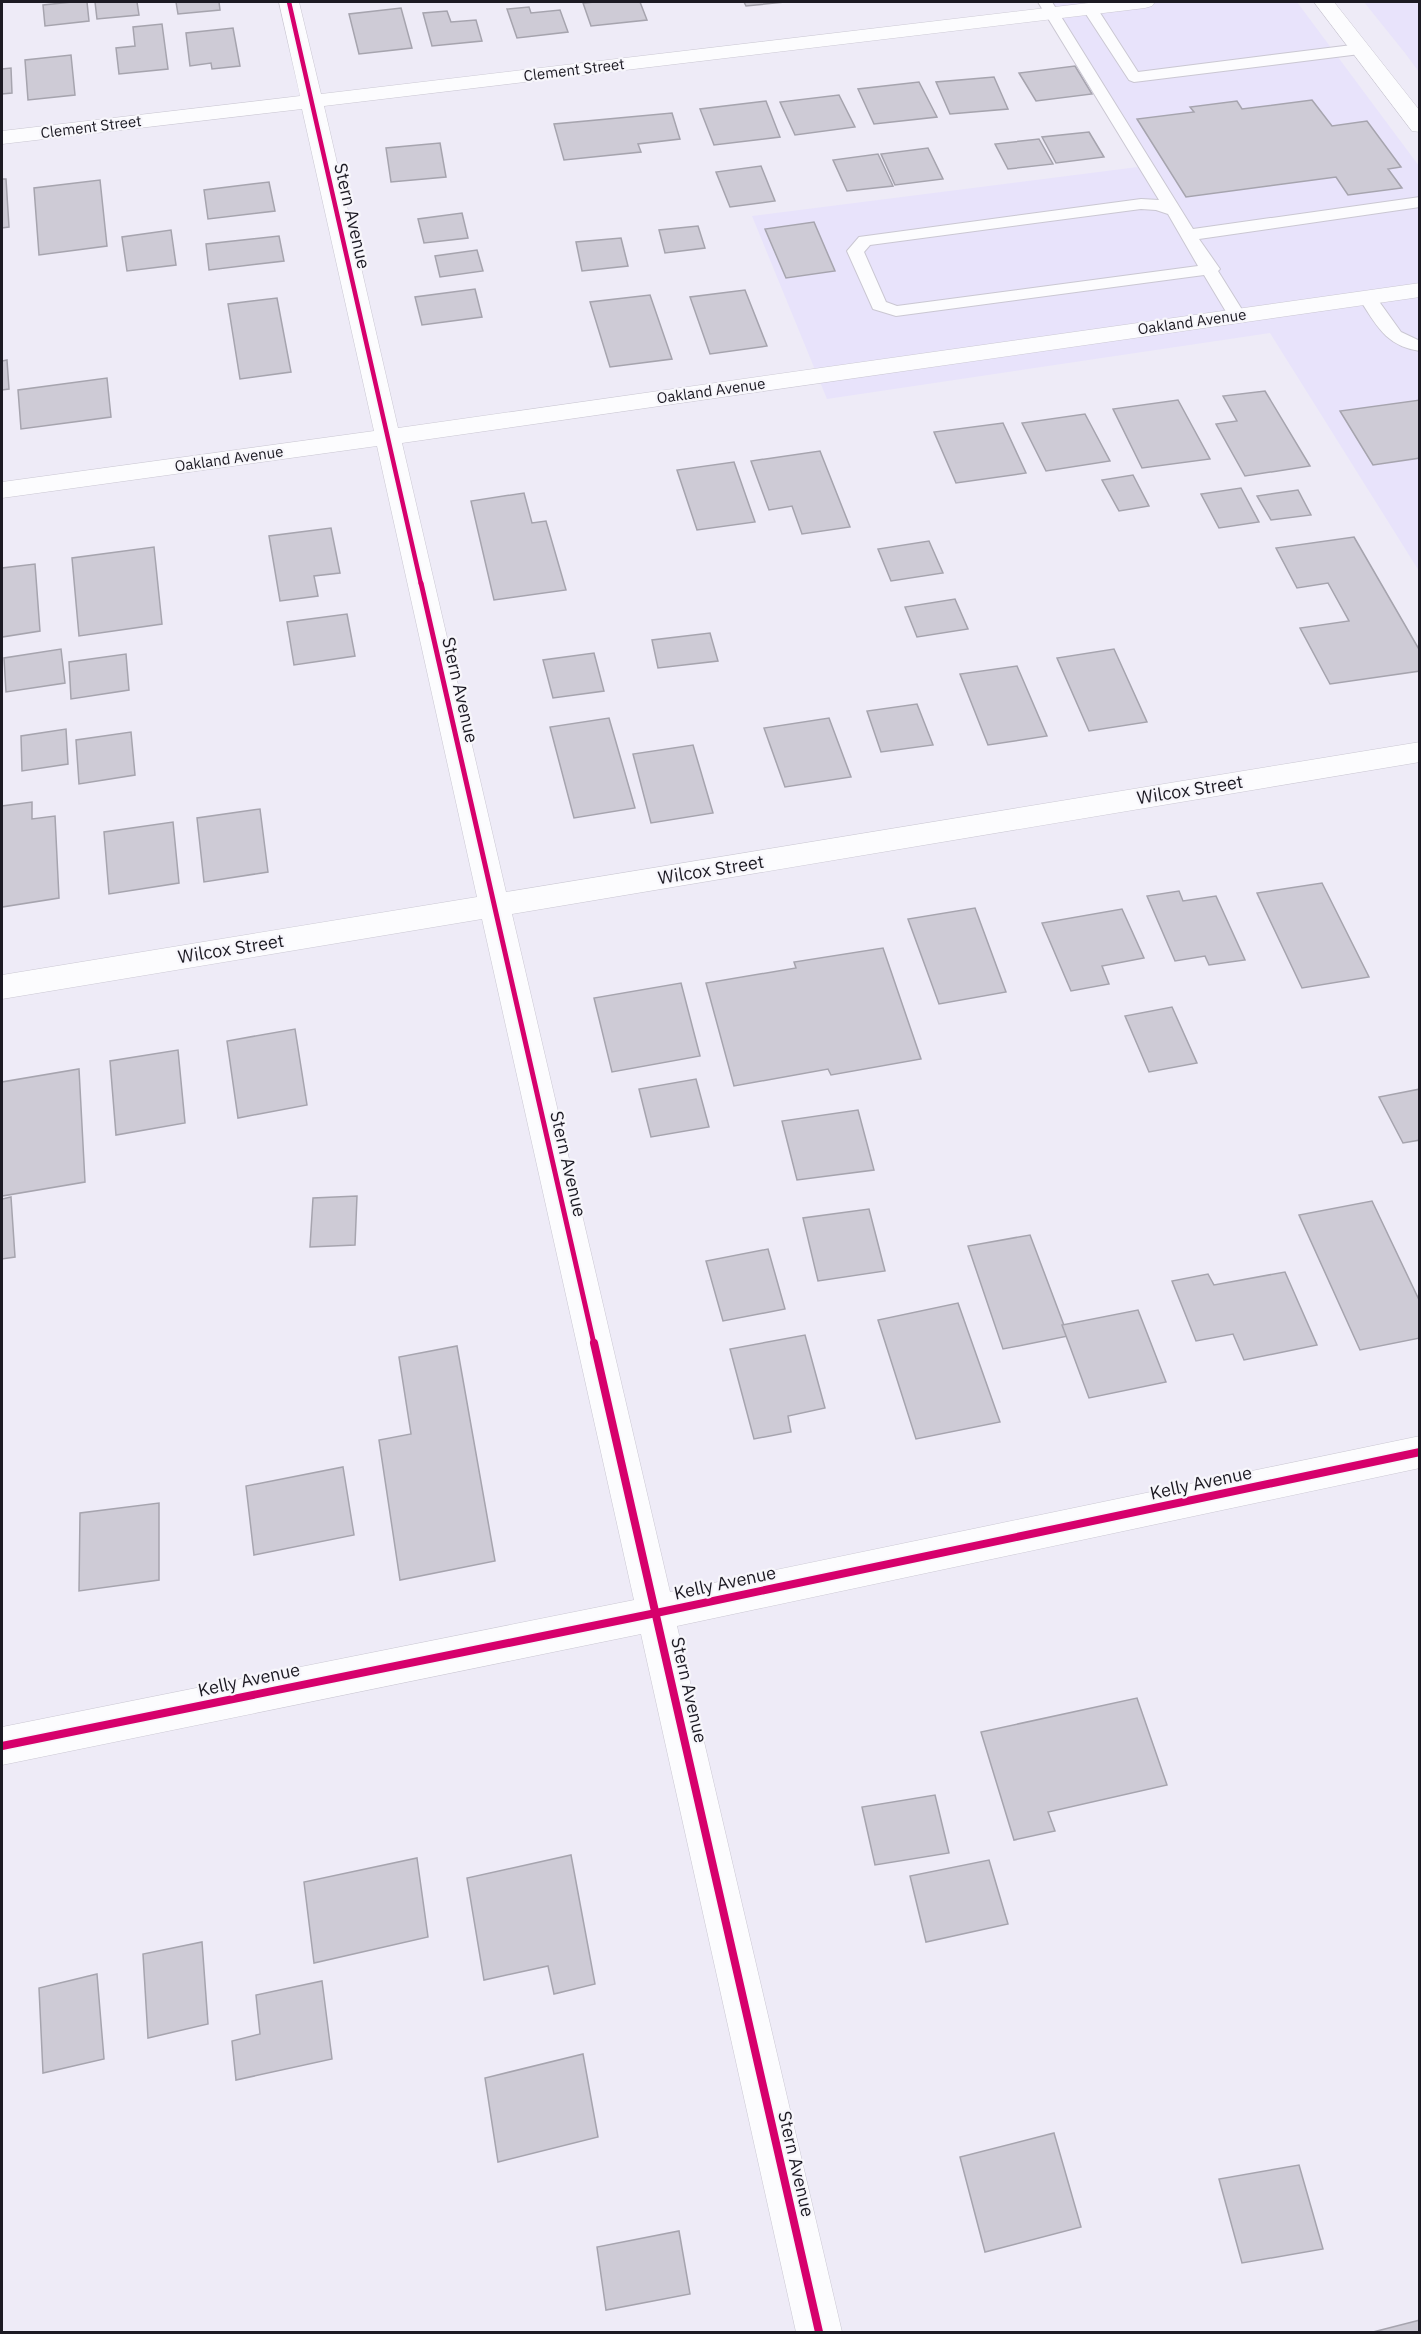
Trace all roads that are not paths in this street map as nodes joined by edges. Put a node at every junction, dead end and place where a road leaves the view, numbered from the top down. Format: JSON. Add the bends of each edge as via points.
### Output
{"nodes":[{"id":1,"x":289,"y":2,"type":"edge"},
{"id":2,"x":1146,"y":2,"type":"edge"},
{"id":3,"x":1323,"y":2,"type":"edge"},
{"id":4,"x":1049,"y":7,"type":"edge"},
{"id":5,"x":1090,"y":8,"type":"junction"},
{"id":6,"x":1360,"y":49,"type":"junction"},
{"id":7,"x":311,"y":102,"type":"junction"},
{"id":8,"x":1419,"y":126,"type":"edge"},
{"id":9,"x":2,"y":138,"type":"edge"},
{"id":10,"x":1419,"y":202,"type":"edge"},
{"id":11,"x":1174,"y":211,"type":"junction"},
{"id":12,"x":1189,"y":235,"type":"junction"},
{"id":13,"x":1210,"y":269,"type":"junction"},
{"id":14,"x":1419,"y":290,"type":"edge"},
{"id":15,"x":1367,"y":297,"type":"junction"},
{"id":16,"x":1237,"y":316,"type":"junction"},
{"id":17,"x":1419,"y":346,"type":"edge"},
{"id":18,"x":387,"y":437,"type":"junction"},
{"id":19,"x":2,"y":490,"type":"edge"},
{"id":20,"x":1419,"y":752,"type":"edge"},
{"id":21,"x":494,"y":906,"type":"junction"},
{"id":22,"x":2,"y":987,"type":"edge"},
{"id":23,"x":1419,"y":1452,"type":"edge"},
{"id":24,"x":656,"y":1613,"type":"junction"},
{"id":25,"x":2,"y":1746,"type":"edge"},
{"id":26,"x":819,"y":2332,"type":"edge"}],
"edges":[{"from":1,"to":7,"type":"street","name":"Stern Avenue"},
{"from":2,"to":5,"type":"street","name":"Clement Street"},
{"from":3,"to":6,"type":"street"},
{"from":4,"to":5,"type":"street","name":"Clement Street"},
{"from":4,"to":7,"type":"street","name":"Clement Street"},
{"from":4,"to":11,"type":"lane"},
{"from":5,"to":6,"type":"lane","via":[[1134,76]]},
{"from":6,"to":8,"type":"street"},
{"from":7,"to":9,"type":"street","name":"Clement Street"},
{"from":7,"to":18,"type":"street","name":"Stern Avenue"},
{"from":10,"to":12,"type":"lane"},
{"from":11,"to":12,"type":"lane"},
{"from":11,"to":13,"type":"lane","via":[[1141,204],[865,241],[855,251],[879,305],[896,311]]},
{"from":12,"to":13,"type":"lane"},
{"from":13,"to":16,"type":"lane"},
{"from":14,"to":15,"type":"street","name":"Oakland Avenue"},
{"from":15,"to":16,"type":"street","name":"Oakland Avenue"},
{"from":15,"to":17,"type":"lane","via":[[1393,336],[1410,346]]},
{"from":16,"to":18,"type":"street","name":"Oakland Avenue"},
{"from":18,"to":19,"type":"street","name":"Oakland Avenue"},
{"from":18,"to":21,"type":"street","name":"Stern Avenue"},
{"from":20,"to":21,"type":"street","name":"Wilcox Street"},
{"from":21,"to":22,"type":"street","name":"Wilcox Street"},
{"from":21,"to":24,"type":"street","name":"Stern Avenue"},
{"from":23,"to":24,"type":"street","name":"Kelly Avenue"},
{"from":24,"to":25,"type":"street","name":"Kelly Avenue"},
{"from":24,"to":26,"type":"street","name":"Stern Avenue"}]}
